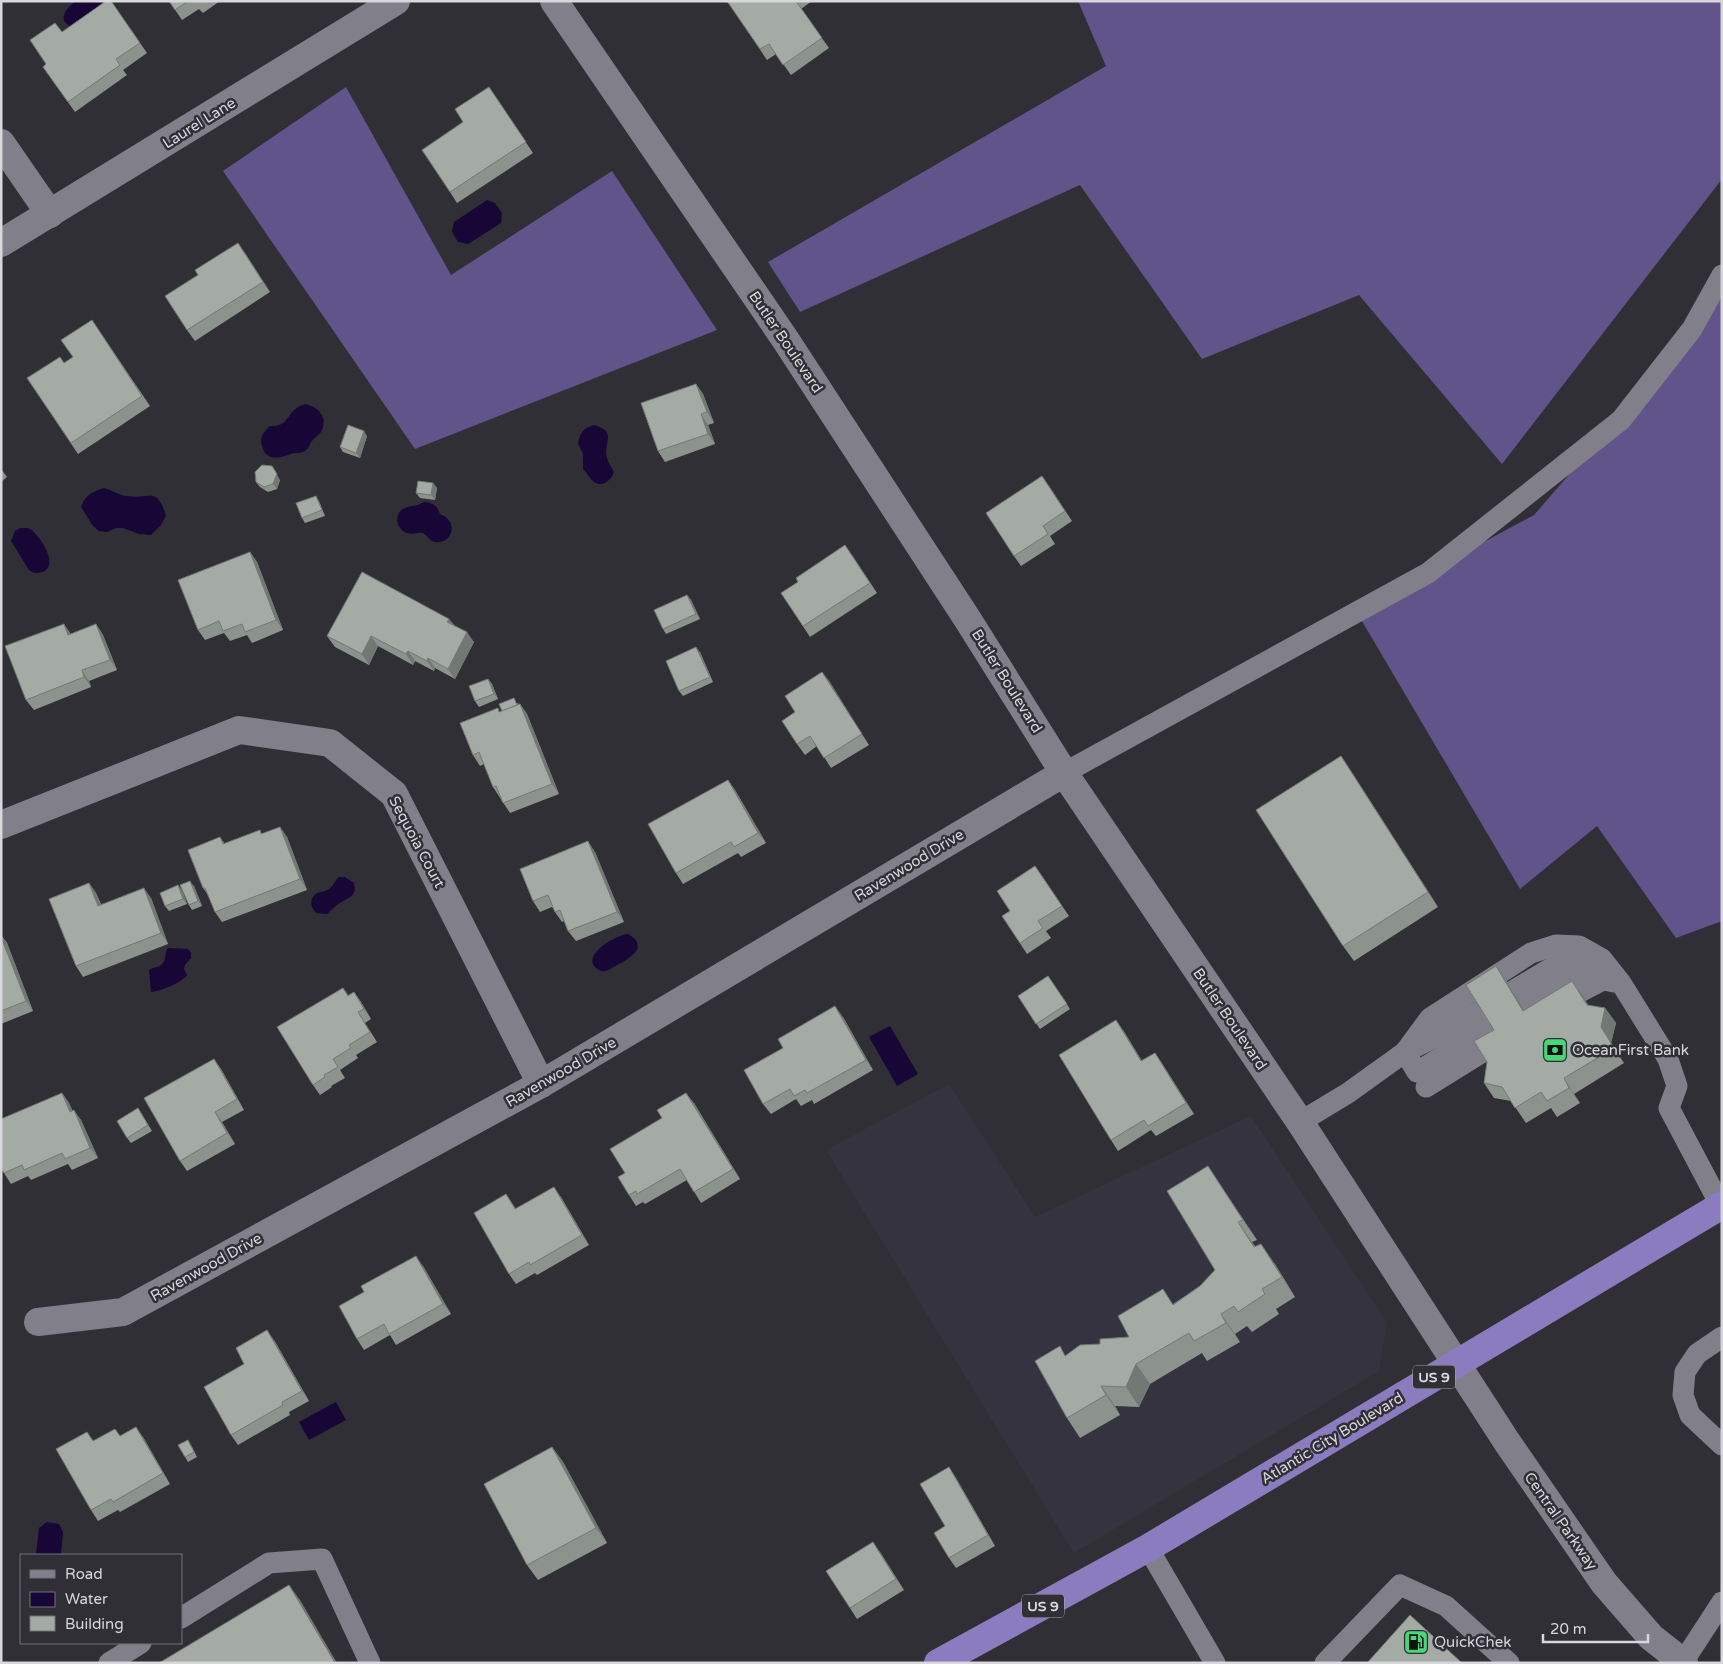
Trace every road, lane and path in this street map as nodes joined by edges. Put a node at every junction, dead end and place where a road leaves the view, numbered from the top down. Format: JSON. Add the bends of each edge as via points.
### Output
{"nodes":[{"id":1,"x":396,"y":1,"type":"edge"},
{"id":2,"x":554,"y":1,"type":"edge"},
{"id":3,"x":1,"y":143,"type":"edge"},
{"id":4,"x":50,"y":214,"type":"junction"},
{"id":5,"x":1,"y":243,"type":"edge"},
{"id":6,"x":1722,"y":275,"type":"edge"},
{"id":7,"x":1064,"y":773,"type":"junction"},
{"id":8,"x":1,"y":825,"type":"edge"},
{"id":9,"x":1622,"y":983,"type":"junction"},
{"id":10,"x":1405,"y":1052,"type":"junction"},
{"id":11,"x":541,"y":1084,"type":"junction"},
{"id":12,"x":1300,"y":1122,"type":"junction"},
{"id":13,"x":1721,"y":1206,"type":"edge"},
{"id":14,"x":38,"y":1322,"type":"dead end"},
{"id":15,"x":1722,"y":1337,"type":"edge"},
{"id":16,"x":1457,"y":1363,"type":"junction"},
{"id":17,"x":1722,"y":1445,"type":"edge"},
{"id":18,"x":1148,"y":1548,"type":"junction"},
{"id":19,"x":1722,"y":1602,"type":"edge"},
{"id":20,"x":182,"y":1617,"type":"edge"},
{"id":21,"x":139,"y":1644,"type":"edge"},
{"id":22,"x":1684,"y":1662,"type":"edge"},
{"id":23,"x":109,"y":1663,"type":"edge"},
{"id":24,"x":370,"y":1663,"type":"edge"},
{"id":25,"x":938,"y":1663,"type":"edge"},
{"id":26,"x":1214,"y":1663,"type":"edge"},
{"id":27,"x":1325,"y":1663,"type":"edge"},
{"id":28,"x":1509,"y":1663,"type":"edge"}],
"edges":[{"from":1,"to":4,"type":"street","name":"Laurel Lane"},
{"from":2,"to":7,"type":"street","name":"Butler Boulevard","via":[[790,347]]},
{"from":3,"to":4,"type":"street"},
{"from":4,"to":5,"type":"street","name":"Laurel Lane"},
{"from":6,"to":7,"type":"lane","via":[[1692,330],[1621,420],[1428,572]]},
{"from":7,"to":11,"type":"street","name":"Ravenwood Drive"},
{"from":7,"to":12,"type":"street","name":"Butler Boulevard"},
{"from":8,"to":11,"type":"street","name":"Sequoia Court","via":[[239,730],[330,743],[394,794]]},
{"from":9,"to":10,"type":"lane","via":[[1600,971],[1578,974],[1422,1079]]},
{"from":9,"to":10,"type":"lane","via":[[1602,959],[1579,946],[1556,945],[1531,953],[1430,1018]]},
{"from":9,"to":13,"type":"lane","via":[[1668,1059],[1676,1086],[1669,1108]]},
{"from":10,"to":12,"type":"lane"},
{"from":11,"to":14,"type":"street","name":"Ravenwood Drive","via":[[124,1312]]},
{"from":12,"to":16,"type":"street","name":"Butler Boulevard"},
{"from":13,"to":16,"type":"highway","name":"Atlantic City Boulevard","number":"US 9"},
{"from":15,"to":17,"type":"lane","via":[[1697,1354],[1685,1372],[1683,1395],[1690,1415]]},
{"from":16,"to":18,"type":"highway","name":"Atlantic City Boulevard","number":"US 9"},
{"from":16,"to":22,"type":"street","name":"Central Parkway","via":[[1604,1583],[1651,1638]]},
{"from":18,"to":25,"type":"highway","name":"Atlantic City Boulevard","number":"US 9"},
{"from":18,"to":26,"type":"lane"},
{"from":19,"to":22,"type":"lane"},
{"from":20,"to":24,"type":"lane","via":[[269,1562],[322,1559]]},
{"from":21,"to":23,"type":"lane"},
{"from":27,"to":28,"type":"lane","via":[[1400,1585],[1446,1606]]}]}
